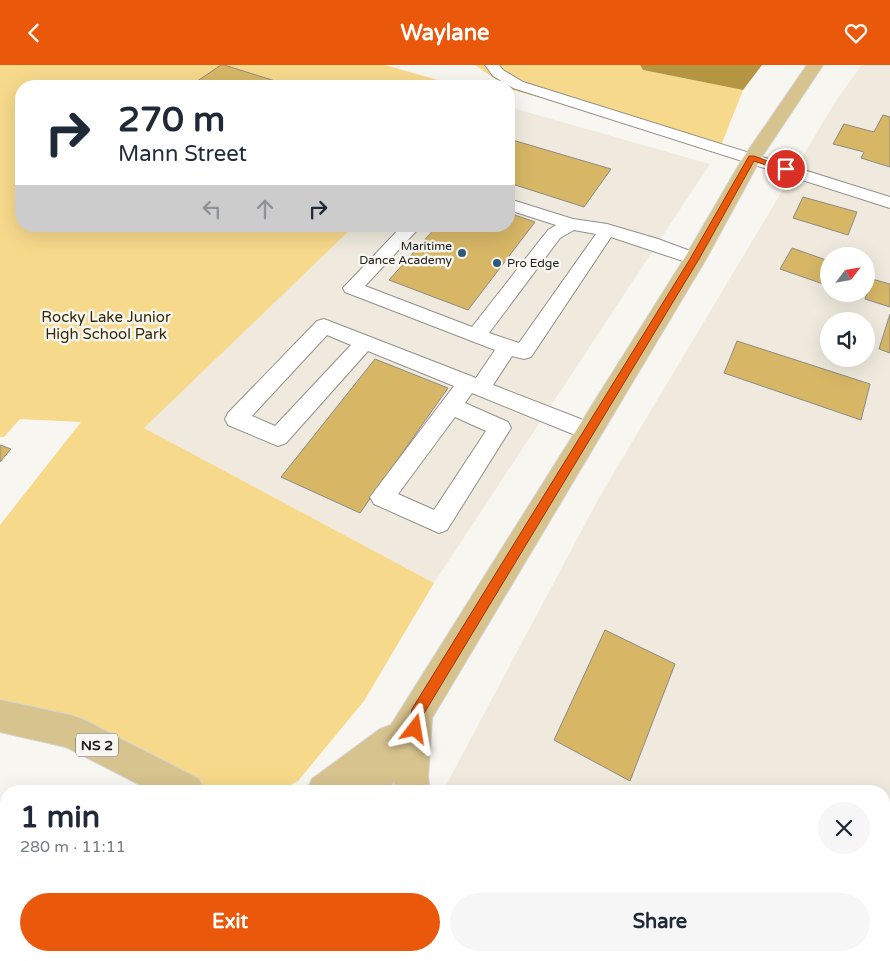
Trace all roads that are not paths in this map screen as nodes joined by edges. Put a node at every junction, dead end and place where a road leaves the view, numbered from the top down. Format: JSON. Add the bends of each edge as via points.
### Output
{"nodes":[{"id":1,"x":492,"y":65,"type":"edge"},
{"id":2,"x":814,"y":65,"type":"edge"},
{"id":3,"x":510,"y":80,"type":"edge"},
{"id":4,"x":515,"y":83,"type":"edge"},
{"id":5,"x":752,"y":158,"type":"junction"},
{"id":6,"x":890,"y":203,"type":"edge"},
{"id":7,"x":515,"y":206,"type":"edge"},
{"id":8,"x":571,"y":225,"type":"junction"},
{"id":9,"x":607,"y":230,"type":"junction"},
{"id":10,"x":406,"y":232,"type":"edge"},
{"id":11,"x":695,"y":259,"type":"junction"},
{"id":12,"x":476,"y":335,"type":"junction"},
{"id":13,"x":365,"y":342,"type":"junction"},
{"id":14,"x":508,"y":346,"type":"junction"},
{"id":15,"x":474,"y":386,"type":"junction"},
{"id":16,"x":451,"y":406,"type":"junction"},
{"id":17,"x":588,"y":431,"type":"junction"},
{"id":18,"x":416,"y":713,"type":"junction"},
{"id":19,"x":0,"y":717,"type":"edge"},
{"id":20,"x":175,"y":785,"type":"edge"},
{"id":21,"x":333,"y":785,"type":"edge"},
{"id":22,"x":373,"y":785,"type":"edge"},
{"id":23,"x":413,"y":785,"type":"edge"}],
"edges":[{"from":1,"to":3,"type":"street"},
{"from":2,"to":5,"type":"main road"},
{"from":4,"to":5,"type":"street"},
{"from":5,"to":6,"type":"street"},
{"from":5,"to":11,"type":"main road"},
{"from":7,"to":8,"type":"street"},
{"from":8,"to":9,"type":"street"},
{"from":8,"to":12,"type":"street","via":[[554,234]]},
{"from":9,"to":11,"type":"street"},
{"from":9,"to":14,"type":"street","via":[[524,352]]},
{"from":10,"to":12,"type":"street","via":[[352,288]]},
{"from":11,"to":17,"type":"main road"},
{"from":12,"to":14,"type":"street"},
{"from":13,"to":13,"type":"street","via":[[324,326],[236,419],[278,437]]},
{"from":13,"to":15,"type":"street"},
{"from":14,"to":15,"type":"street"},
{"from":15,"to":16,"type":"street"},
{"from":15,"to":17,"type":"street"},
{"from":16,"to":16,"type":"street","via":[[382,497],[439,523],[500,428]]},
{"from":17,"to":18,"type":"main road"},
{"from":18,"to":21,"type":"main road","via":[[385,748]]},
{"from":18,"to":22,"type":"main road"},
{"from":18,"to":23,"type":"main road"},
{"from":19,"to":20,"type":"main road","number":"NS 2","via":[[70,731]]}]}
